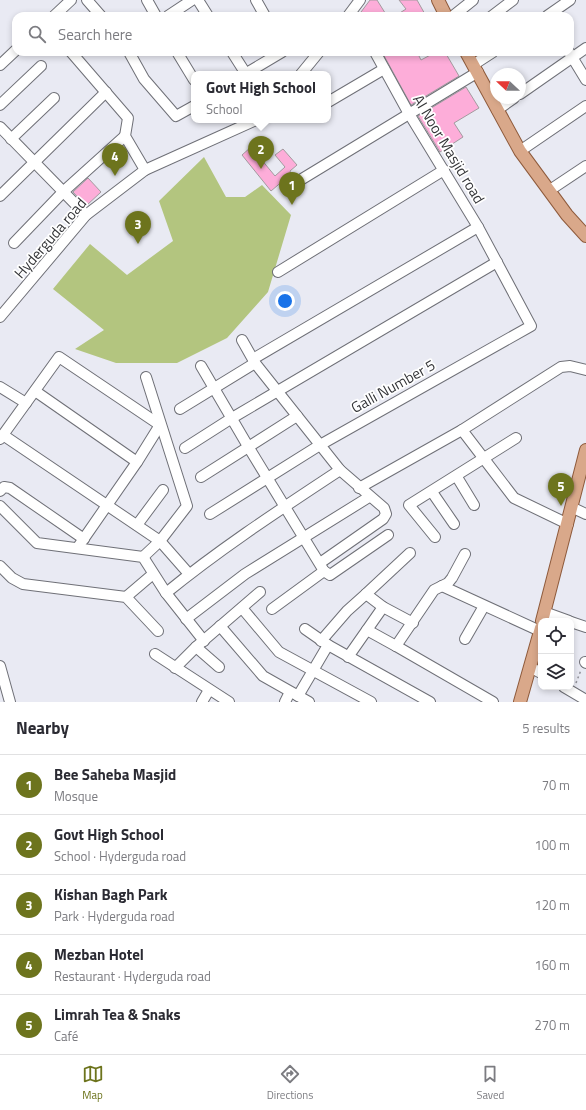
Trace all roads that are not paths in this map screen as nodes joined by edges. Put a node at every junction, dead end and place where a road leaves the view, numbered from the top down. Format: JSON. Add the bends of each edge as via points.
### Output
{"nodes":[{"id":1,"x":71,"y":0,"type":"edge"},
{"id":2,"x":87,"y":0,"type":"edge"},
{"id":3,"x":147,"y":0,"type":"edge"},
{"id":4,"x":192,"y":0,"type":"edge"},
{"id":5,"x":198,"y":0,"type":"edge"},
{"id":6,"x":256,"y":0,"type":"edge"},
{"id":7,"x":438,"y":0,"type":"edge"},
{"id":8,"x":472,"y":0,"type":"edge"},
{"id":9,"x":513,"y":0,"type":"edge"},
{"id":10,"x":570,"y":0,"type":"edge"},
{"id":11,"x":58,"y":12,"type":"edge"},
{"id":12,"x":98,"y":12,"type":"edge"},
{"id":13,"x":154,"y":12,"type":"edge"},
{"id":14,"x":174,"y":12,"type":"edge"},
{"id":15,"x":206,"y":12,"type":"edge"},
{"id":16,"x":263,"y":12,"type":"edge"},
{"id":17,"x":444,"y":12,"type":"edge"},
{"id":18,"x":458,"y":12,"type":"edge"},
{"id":19,"x":497,"y":12,"type":"edge"},
{"id":20,"x":553,"y":12,"type":"edge"},
{"id":21,"x":586,"y":48,"type":"edge"},
{"id":22,"x":574,"y":53,"type":"edge"},
{"id":23,"x":12,"y":54,"type":"edge"},
{"id":24,"x":74,"y":56,"type":"edge"},
{"id":25,"x":131,"y":56,"type":"edge"},
{"id":26,"x":180,"y":56,"type":"edge"},
{"id":27,"x":234,"y":56,"type":"edge"},
{"id":28,"x":275,"y":56,"type":"edge"},
{"id":29,"x":316,"y":56,"type":"edge"},
{"id":30,"x":377,"y":56,"type":"edge"},
{"id":31,"x":468,"y":56,"type":"edge"},
{"id":32,"x":489,"y":56,"type":"edge"},
{"id":33,"x":568,"y":56,"type":"edge"},
{"id":34,"x":572,"y":56,"type":"edge"},
{"id":35,"x":0,"y":65,"type":"edge"},
{"id":36,"x":41,"y":66,"type":"dead end"},
{"id":37,"x":476,"y":68,"type":"junction"},
{"id":38,"x":384,"y":69,"type":"junction"},
{"id":39,"x":243,"y":71,"type":"edge"},
{"id":40,"x":250,"y":71,"type":"edge"},
{"id":41,"x":303,"y":71,"type":"edge"},
{"id":42,"x":191,"y":75,"type":"edge"},
{"id":43,"x":586,"y":80,"type":"edge"},
{"id":44,"x":526,"y":89,"type":"edge"},
{"id":45,"x":106,"y":92,"type":"junction"},
{"id":46,"x":54,"y":98,"type":"dead end"},
{"id":47,"x":331,"y":100,"type":"edge"},
{"id":48,"x":506,"y":104,"type":"edge"},
{"id":49,"x":0,"y":105,"type":"edge"},
{"id":50,"x":586,"y":106,"type":"edge"},
{"id":51,"x":191,"y":108,"type":"edge"},
{"id":52,"x":497,"y":110,"type":"junction"},
{"id":53,"x":408,"y":112,"type":"junction"},
{"id":54,"x":249,"y":123,"type":"edge"},
{"id":55,"x":1,"y":130,"type":"edge"},
{"id":56,"x":124,"y":136,"type":"junction"},
{"id":57,"x":11,"y":139,"type":"junction"},
{"id":58,"x":520,"y":151,"type":"junction"},
{"id":59,"x":34,"y":160,"type":"junction"},
{"id":60,"x":586,"y":166,"type":"edge"},
{"id":61,"x":145,"y":170,"type":"junction"},
{"id":62,"x":444,"y":170,"type":"junction"},
{"id":63,"x":302,"y":179,"type":"dead end"},
{"id":64,"x":550,"y":190,"type":"junction"},
{"id":65,"x":64,"y":191,"type":"junction"},
{"id":66,"x":0,"y":196,"type":"edge"},
{"id":67,"x":86,"y":215,"type":"junction"},
{"id":68,"x":478,"y":227,"type":"junction"},
{"id":69,"x":585,"y":233,"type":"edge"},
{"id":70,"x":14,"y":243,"type":"dead end"},
{"id":71,"x":497,"y":262,"type":"junction"},
{"id":72,"x":278,"y":272,"type":"dead end"},
{"id":73,"x":0,"y":318,"type":"edge"},
{"id":74,"x":242,"y":340,"type":"dead end"},
{"id":75,"x":254,"y":361,"type":"junction"},
{"id":76,"x":201,"y":366,"type":"dead end"},
{"id":77,"x":586,"y":370,"type":"edge"},
{"id":78,"x":146,"y":377,"type":"dead end"},
{"id":79,"x":0,"y":387,"type":"edge"},
{"id":80,"x":214,"y":389,"type":"junction"},
{"id":81,"x":35,"y":391,"type":"junction"},
{"id":82,"x":277,"y":391,"type":"junction"},
{"id":83,"x":26,"y":403,"type":"junction"},
{"id":84,"x":180,"y":409,"type":"dead end"},
{"id":85,"x":297,"y":416,"type":"junction"},
{"id":86,"x":232,"y":418,"type":"junction"},
{"id":87,"x":160,"y":425,"type":"junction"},
{"id":88,"x":462,"y":430,"type":"junction"},
{"id":89,"x":1,"y":437,"type":"edge"},
{"id":90,"x":516,"y":438,"type":"dead end"},
{"id":91,"x":320,"y":445,"type":"junction"},
{"id":92,"x":185,"y":448,"type":"dead end"},
{"id":93,"x":249,"y":448,"type":"junction"},
{"id":94,"x":586,"y":450,"type":"edge"},
{"id":95,"x":483,"y":459,"type":"junction"},
{"id":96,"x":137,"y":462,"type":"junction"},
{"id":97,"x":340,"y":470,"type":"junction"},
{"id":98,"x":201,"y":477,"type":"dead end"},
{"id":99,"x":267,"y":477,"type":"junction"},
{"id":100,"x":457,"y":477,"type":"junction"},
{"id":101,"x":359,"y":488,"type":"junction"},
{"id":102,"x":163,"y":490,"type":"dead end"},
{"id":103,"x":0,"y":492,"type":"edge"},
{"id":104,"x":432,"y":492,"type":"junction"},
{"id":105,"x":369,"y":497,"type":"junction"},
{"id":106,"x":108,"y":505,"type":"junction"},
{"id":107,"x":474,"y":505,"type":"dead end"},
{"id":108,"x":0,"y":506,"type":"edge"},
{"id":109,"x":284,"y":506,"type":"junction"},
{"id":110,"x":571,"y":507,"type":"junction"},
{"id":111,"x":210,"y":514,"type":"dead end"},
{"id":112,"x":586,"y":514,"type":"edge"},
{"id":113,"x":454,"y":524,"type":"dead end"},
{"id":114,"x":568,"y":524,"type":"junction"},
{"id":115,"x":137,"y":525,"type":"junction"},
{"id":116,"x":388,"y":535,"type":"dead end"},
{"id":117,"x":303,"y":536,"type":"junction"},
{"id":118,"x":435,"y":537,"type":"dead end"},
{"id":119,"x":160,"y":541,"type":"junction"},
{"id":120,"x":81,"y":543,"type":"junction"},
{"id":121,"x":410,"y":553,"type":"dead end"},
{"id":122,"x":465,"y":554,"type":"dead end"},
{"id":123,"x":143,"y":557,"type":"junction"},
{"id":124,"x":0,"y":566,"type":"edge"},
{"id":125,"x":322,"y":567,"type":"junction"},
{"id":126,"x":153,"y":574,"type":"junction"},
{"id":127,"x":189,"y":574,"type":"junction"},
{"id":128,"x":442,"y":586,"type":"junction"},
{"id":129,"x":260,"y":592,"type":"dead end"},
{"id":130,"x":166,"y":593,"type":"junction"},
{"id":131,"x":366,"y":594,"type":"junction"},
{"id":132,"x":126,"y":597,"type":"junction"},
{"id":133,"x":484,"y":606,"type":"junction"},
{"id":134,"x":383,"y":607,"type":"junction"},
{"id":135,"x":242,"y":608,"type":"junction"},
{"id":136,"x":272,"y":609,"type":"dead end"},
{"id":137,"x":543,"y":618,"type":"edge"},
{"id":138,"x":186,"y":619,"type":"junction"},
{"id":139,"x":538,"y":622,"type":"edge"},
{"id":140,"x":574,"y":622,"type":"edge"},
{"id":141,"x":413,"y":623,"type":"junction"},
{"id":142,"x":586,"y":625,"type":"edge"},
{"id":143,"x":220,"y":626,"type":"junction"},
{"id":144,"x":305,"y":629,"type":"dead end"},
{"id":145,"x":367,"y":630,"type":"junction"},
{"id":146,"x":158,"y":631,"type":"dead end"},
{"id":147,"x":538,"y":638,"type":"edge"},
{"id":148,"x":465,"y":639,"type":"dead end"},
{"id":149,"x":324,"y":643,"type":"junction"},
{"id":150,"x":200,"y":644,"type":"junction"},
{"id":151,"x":396,"y":646,"type":"junction"},
{"id":152,"x":155,"y":654,"type":"dead end"},
{"id":153,"x":348,"y":657,"type":"junction"},
{"id":154,"x":0,"y":666,"type":"edge"},
{"id":155,"x":219,"y":667,"type":"dead end"},
{"id":156,"x":530,"y":667,"type":"junction"},
{"id":157,"x":175,"y":668,"type":"junction"},
{"id":158,"x":313,"y":669,"type":"junction"},
{"id":159,"x":538,"y":671,"type":"edge"},
{"id":160,"x":209,"y":690,"type":"junction"},
{"id":161,"x":570,"y":690,"type":"edge"},
{"id":162,"x":294,"y":694,"type":"junction"},
{"id":163,"x":586,"y":700,"type":"edge"},
{"id":164,"x":10,"y":702,"type":"edge"},
{"id":165,"x":202,"y":702,"type":"edge"},
{"id":166,"x":229,"y":702,"type":"edge"},
{"id":167,"x":285,"y":702,"type":"edge"},
{"id":168,"x":308,"y":702,"type":"edge"},
{"id":169,"x":371,"y":702,"type":"edge"},
{"id":170,"x":430,"y":702,"type":"edge"},
{"id":171,"x":493,"y":702,"type":"edge"},
{"id":172,"x":520,"y":702,"type":"edge"}],
"edges":[{"from":1,"to":11,"type":"street"},
{"from":2,"to":12,"type":"street"},
{"from":3,"to":13,"type":"street"},
{"from":4,"to":14,"type":"street"},
{"from":5,"to":15,"type":"street"},
{"from":6,"to":16,"type":"street"},
{"from":7,"to":17,"type":"main road"},
{"from":8,"to":18,"type":"street"},
{"from":9,"to":19,"type":"street"},
{"from":10,"to":20,"type":"street"},
{"from":21,"to":22,"type":"street"},
{"from":23,"to":35,"type":"street"},
{"from":24,"to":45,"type":"street"},
{"from":25,"to":51,"type":"street","via":[[144,79],[176,116]]},
{"from":26,"to":42,"type":"street"},
{"from":27,"to":39,"type":"street"},
{"from":28,"to":40,"type":"street"},
{"from":29,"to":41,"type":"street"},
{"from":30,"to":38,"type":"street","name":"AI Noor Masjid road"},
{"from":31,"to":37,"type":"main road"},
{"from":32,"to":37,"type":"street"},
{"from":33,"to":44,"type":"street"},
{"from":34,"to":43,"type":"street"},
{"from":36,"to":49,"type":"street"},
{"from":37,"to":52,"type":"main road"},
{"from":37,"to":53,"type":"street"},
{"from":38,"to":47,"type":"street"},
{"from":38,"to":53,"type":"street","name":"AI Noor Masjid road"},
{"from":45,"to":56,"type":"street","via":[[128,118]]},
{"from":45,"to":59,"type":"street"},
{"from":46,"to":57,"type":"street"},
{"from":48,"to":52,"type":"street"},
{"from":50,"to":58,"type":"street"},
{"from":52,"to":58,"type":"main road"},
{"from":53,"to":62,"type":"street","name":"AI Noor Masjid road"},
{"from":53,"to":63,"type":"street"},
{"from":54,"to":61,"type":"street","name":"Hyderguda road"},
{"from":55,"to":57,"type":"street"},
{"from":56,"to":61,"type":"street"},
{"from":56,"to":65,"type":"street"},
{"from":57,"to":59,"type":"street"},
{"from":58,"to":64,"type":"main road"},
{"from":59,"to":65,"type":"street"},
{"from":59,"to":66,"type":"street"},
{"from":60,"to":64,"type":"street"},
{"from":61,"to":67,"type":"street","name":"Hyderguda road"},
{"from":62,"to":68,"type":"street","name":"AI Noor Masjid road"},
{"from":62,"to":72,"type":"street"},
{"from":64,"to":69,"type":"main road","via":[[567,215]]},
{"from":65,"to":67,"type":"street"},
{"from":65,"to":70,"type":"street"},
{"from":67,"to":73,"type":"street","name":"Hyderguda road"},
{"from":68,"to":71,"type":"street","name":"AI Noor Masjid road"},
{"from":68,"to":75,"type":"street"},
{"from":71,"to":82,"type":"street"},
{"from":71,"to":91,"type":"street","name":"Galli Number 5","via":[[531,326]]},
{"from":74,"to":75,"type":"street"},
{"from":75,"to":80,"type":"street"},
{"from":75,"to":82,"type":"street"},
{"from":76,"to":80,"type":"street"},
{"from":77,"to":88,"type":"street","via":[[562,367]]},
{"from":78,"to":87,"type":"street"},
{"from":79,"to":83,"type":"street"},
{"from":80,"to":84,"type":"street"},
{"from":80,"to":86,"type":"street"},
{"from":81,"to":83,"type":"street"},
{"from":81,"to":87,"type":"street","via":[[59,357]]},
{"from":81,"to":96,"type":"street"},
{"from":82,"to":85,"type":"street"},
{"from":82,"to":86,"type":"street"},
{"from":83,"to":89,"type":"street"},
{"from":85,"to":91,"type":"street"},
{"from":85,"to":93,"type":"street"},
{"from":86,"to":92,"type":"street"},
{"from":86,"to":93,"type":"street"},
{"from":87,"to":96,"type":"street"},
{"from":87,"to":119,"type":"street","via":[[187,506]]},
{"from":88,"to":95,"type":"street"},
{"from":88,"to":101,"type":"street"},
{"from":89,"to":106,"type":"street"},
{"from":90,"to":95,"type":"street"},
{"from":91,"to":97,"type":"street"},
{"from":91,"to":99,"type":"street","name":"Galli Number 5"},
{"from":93,"to":98,"type":"street"},
{"from":93,"to":99,"type":"street"},
{"from":94,"to":110,"type":"main road"},
{"from":95,"to":100,"type":"street"},
{"from":95,"to":114,"type":"street","via":[[514,498]]},
{"from":96,"to":106,"type":"street"},
{"from":97,"to":101,"type":"street"},
{"from":97,"to":109,"type":"street"},
{"from":99,"to":109,"type":"street"},
{"from":99,"to":111,"type":"street","name":"Galli Number 5"},
{"from":100,"to":104,"type":"street"},
{"from":100,"to":107,"type":"street"},
{"from":101,"to":105,"type":"street"},
{"from":102,"to":115,"type":"street"},
{"from":103,"to":120,"type":"street","via":[[4,487],[10,488]]},
{"from":104,"to":113,"type":"street"},
{"from":104,"to":118,"type":"street","via":[[409,505]]},
{"from":105,"to":117,"type":"street"},
{"from":105,"to":125,"type":"street","via":[[384,508],[386,514],[383,519]]},
{"from":106,"to":115,"type":"street"},
{"from":106,"to":120,"type":"street"},
{"from":108,"to":120,"type":"street","via":[[36,543]]},
{"from":109,"to":117,"type":"street"},
{"from":109,"to":127,"type":"street"},
{"from":110,"to":112,"type":"street"},
{"from":110,"to":114,"type":"main road"},
{"from":114,"to":137,"type":"main road"},
{"from":115,"to":119,"type":"street"},
{"from":116,"to":125,"type":"street","via":[[330,575]]},
{"from":117,"to":125,"type":"street"},
{"from":117,"to":138,"type":"street","via":[[245,574]]},
{"from":119,"to":123,"type":"street"},
{"from":119,"to":127,"type":"street"},
{"from":120,"to":123,"type":"street"},
{"from":121,"to":131,"type":"street"},
{"from":122,"to":128,"type":"street","via":[[452,578]]},
{"from":123,"to":126,"type":"street"},
{"from":124,"to":132,"type":"street","via":[[12,578],[23,584]]},
{"from":125,"to":136,"type":"street"},
{"from":126,"to":130,"type":"street"},
{"from":126,"to":132,"type":"street"},
{"from":127,"to":130,"type":"street"},
{"from":128,"to":133,"type":"street"},
{"from":128,"to":141,"type":"street","via":[[434,590]]},
{"from":129,"to":135,"type":"street"},
{"from":130,"to":138,"type":"street"},
{"from":131,"to":134,"type":"street"},
{"from":131,"to":149,"type":"street","via":[[347,611]]},
{"from":132,"to":146,"type":"street"},
{"from":133,"to":139,"type":"street"},
{"from":133,"to":148,"type":"street"},
{"from":134,"to":141,"type":"street"},
{"from":134,"to":145,"type":"street"},
{"from":135,"to":143,"type":"street"},
{"from":135,"to":158,"type":"street","via":[[280,652]]},
{"from":138,"to":150,"type":"street"},
{"from":140,"to":142,"type":"street"},
{"from":141,"to":151,"type":"street"},
{"from":143,"to":150,"type":"street"},
{"from":143,"to":162,"type":"street","via":[[263,676]]},
{"from":144,"to":149,"type":"street"},
{"from":145,"to":151,"type":"street"},
{"from":145,"to":153,"type":"street"},
{"from":147,"to":156,"type":"main road"},
{"from":149,"to":153,"type":"street"},
{"from":149,"to":158,"type":"street"},
{"from":150,"to":155,"type":"street"},
{"from":150,"to":157,"type":"street"},
{"from":151,"to":171,"type":"street"},
{"from":152,"to":157,"type":"street"},
{"from":153,"to":170,"type":"street"},
{"from":154,"to":164,"type":"street"},
{"from":156,"to":159,"type":"street"},
{"from":156,"to":172,"type":"main road"},
{"from":157,"to":160,"type":"street"},
{"from":158,"to":162,"type":"street"},
{"from":158,"to":169,"type":"street"},
{"from":160,"to":165,"type":"street"},
{"from":160,"to":166,"type":"street"},
{"from":161,"to":163,"type":"street"},
{"from":162,"to":167,"type":"street"},
{"from":162,"to":168,"type":"street"}]}
